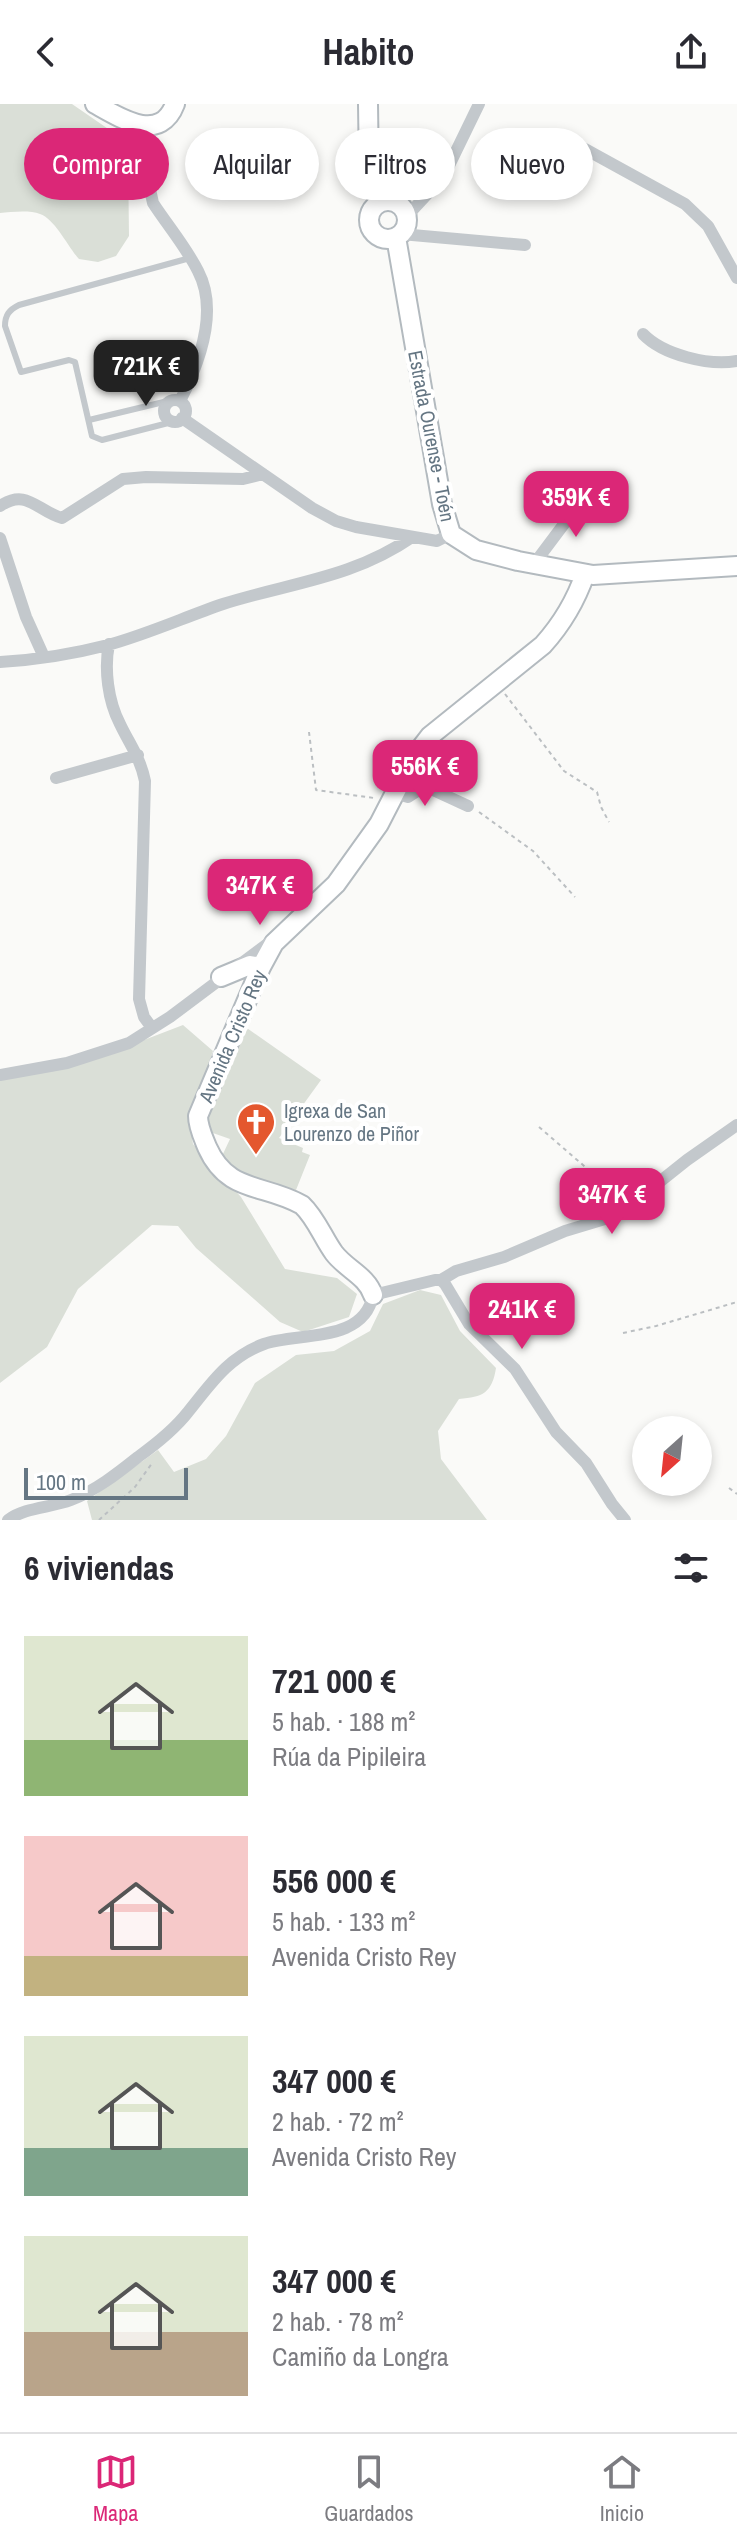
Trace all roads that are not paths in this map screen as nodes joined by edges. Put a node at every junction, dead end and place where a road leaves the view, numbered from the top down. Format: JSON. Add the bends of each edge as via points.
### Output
{"nodes":[{"id":1,"x":95,"y":104,"type":"edge"},
{"id":2,"x":175,"y":104,"type":"edge"},
{"id":3,"x":368,"y":104,"type":"edge"},
{"id":4,"x":479,"y":104,"type":"edge"},
{"id":5,"x":150,"y":126,"type":"junction"},
{"id":6,"x":593,"y":153,"type":"edge"},
{"id":7,"x":379,"y":202,"type":"junction"},
{"id":8,"x":401,"y":229,"type":"junction"},
{"id":9,"x":525,"y":245,"type":"dead end"},
{"id":10,"x":190,"y":258,"type":"junction"},
{"id":11,"x":737,"y":278,"type":"edge"},
{"id":12,"x":643,"y":334,"type":"dead end"},
{"id":13,"x":737,"y":361,"type":"edge"},
{"id":14,"x":176,"y":401,"type":"junction"},
{"id":15,"x":89,"y":420,"type":"junction"},
{"id":16,"x":179,"y":420,"type":"junction"},
{"id":17,"x":263,"y":474,"type":"junction"},
{"id":18,"x":588,"y":492,"type":"dead end"},
{"id":19,"x":0,"y":506,"type":"edge"},
{"id":20,"x":451,"y":534,"type":"junction"},
{"id":21,"x":412,"y":537,"type":"junction"},
{"id":22,"x":0,"y":538,"type":"edge"},
{"id":23,"x":534,"y":564,"type":"junction"},
{"id":24,"x":737,"y":566,"type":"edge"},
{"id":25,"x":585,"y":574,"type":"junction"},
{"id":26,"x":109,"y":644,"type":"junction"},
{"id":27,"x":44,"y":657,"type":"junction"},
{"id":28,"x":0,"y":662,"type":"edge"},
{"id":29,"x":138,"y":755,"type":"junction"},
{"id":30,"x":56,"y":778,"type":"dead end"},
{"id":31,"x":392,"y":799,"type":"junction"},
{"id":32,"x":468,"y":806,"type":"road end"},
{"id":33,"x":281,"y":936,"type":"junction"},
{"id":34,"x":261,"y":967,"type":"junction"},
{"id":35,"x":221,"y":977,"type":"junction"},
{"id":36,"x":152,"y":1028,"type":"junction"},
{"id":37,"x":0,"y":1075,"type":"edge"},
{"id":38,"x":737,"y":1125,"type":"edge"},
{"id":39,"x":441,"y":1280,"type":"junction"},
{"id":40,"x":373,"y":1295,"type":"junction"},
{"id":41,"x":8,"y":1520,"type":"edge"},
{"id":42,"x":625,"y":1520,"type":"edge"}],
"edges":[{"from":1,"to":5,"type":"street"},
{"from":2,"to":5,"type":"street","via":[[162,123]]},
{"from":3,"to":7,"type":"street","via":[[369,172]]},
{"from":4,"to":8,"type":"street","via":[[444,176]]},
{"from":5,"to":10,"type":"street","via":[[149,191]]},
{"from":6,"to":11,"type":"street","via":[[685,204],[708,226]]},
{"from":7,"to":8,"type":"street","via":[[397,202],[405,211]]},
{"from":7,"to":8,"type":"street","via":[[368,218],[371,231],[382,238]]},
{"from":8,"to":9,"type":"street"},
{"from":8,"to":20,"type":"street","name":"Estrada Ourense - Toén","via":[[442,504]]},
{"from":10,"to":14,"type":"street","via":[[209,311],[190,379]]},
{"from":10,"to":15,"type":"lane","via":[[19,305],[7,314],[5,326],[21,372],[75,362]]},
{"from":12,"to":13,"type":"street","via":[[676,356]]},
{"from":14,"to":15,"type":"lane"},
{"from":14,"to":16,"type":"street","via":[[185,408]]},
{"from":15,"to":16,"type":"lane","via":[[92,436],[102,440]]},
{"from":16,"to":17,"type":"street"},
{"from":17,"to":19,"type":"street","via":[[243,479],[123,479],[62,518],[21,498]]},
{"from":17,"to":21,"type":"street","via":[[336,521]]},
{"from":18,"to":23,"type":"street"},
{"from":20,"to":21,"type":"street","via":[[437,541]]},
{"from":20,"to":23,"type":"street","name":"Estrada Ourense - Toén","via":[[476,550]]},
{"from":21,"to":26,"type":"street","via":[[357,568],[223,604]]},
{"from":22,"to":27,"type":"street"},
{"from":23,"to":25,"type":"street","name":"Estrada Ourense - Toén"},
{"from":24,"to":25,"type":"street","name":"Estrada Ourense - Toén"},
{"from":25,"to":31,"type":"street","name":"Avenida Cristo Rey","via":[[549,639],[430,736]]},
{"from":26,"to":27,"type":"street"},
{"from":26,"to":29,"type":"street","via":[[107,669],[117,719]]},
{"from":27,"to":28,"type":"street"},
{"from":29,"to":30,"type":"street"},
{"from":29,"to":36,"type":"street","via":[[146,805],[139,999]]},
{"from":31,"to":32,"type":"street","via":[[429,788]]},
{"from":31,"to":33,"type":"street","name":"Avenida Cristo Rey","via":[[336,884]]},
{"from":33,"to":34,"type":"street","name":"Avenida Cristo Rey"},
{"from":33,"to":35,"type":"street"},
{"from":34,"to":35,"type":"street","via":[[250,965]]},
{"from":34,"to":40,"type":"street","name":"Avenida Cristo Rey","via":[[200,1111],[200,1130],[226,1175],[308,1210],[334,1253],[365,1280]]},
{"from":35,"to":36,"type":"street"},
{"from":36,"to":37,"type":"street","via":[[129,1043],[67,1063]]},
{"from":38,"to":39,"type":"street","via":[[614,1217]]},
{"from":39,"to":40,"type":"street"},
{"from":39,"to":42,"type":"street","via":[[469,1324],[522,1378],[556,1432],[586,1463]]},
{"from":40,"to":41,"type":"street","via":[[362,1317],[344,1328],[264,1344],[245,1353],[215,1377],[175,1426],[123,1468],[74,1499]]}]}
